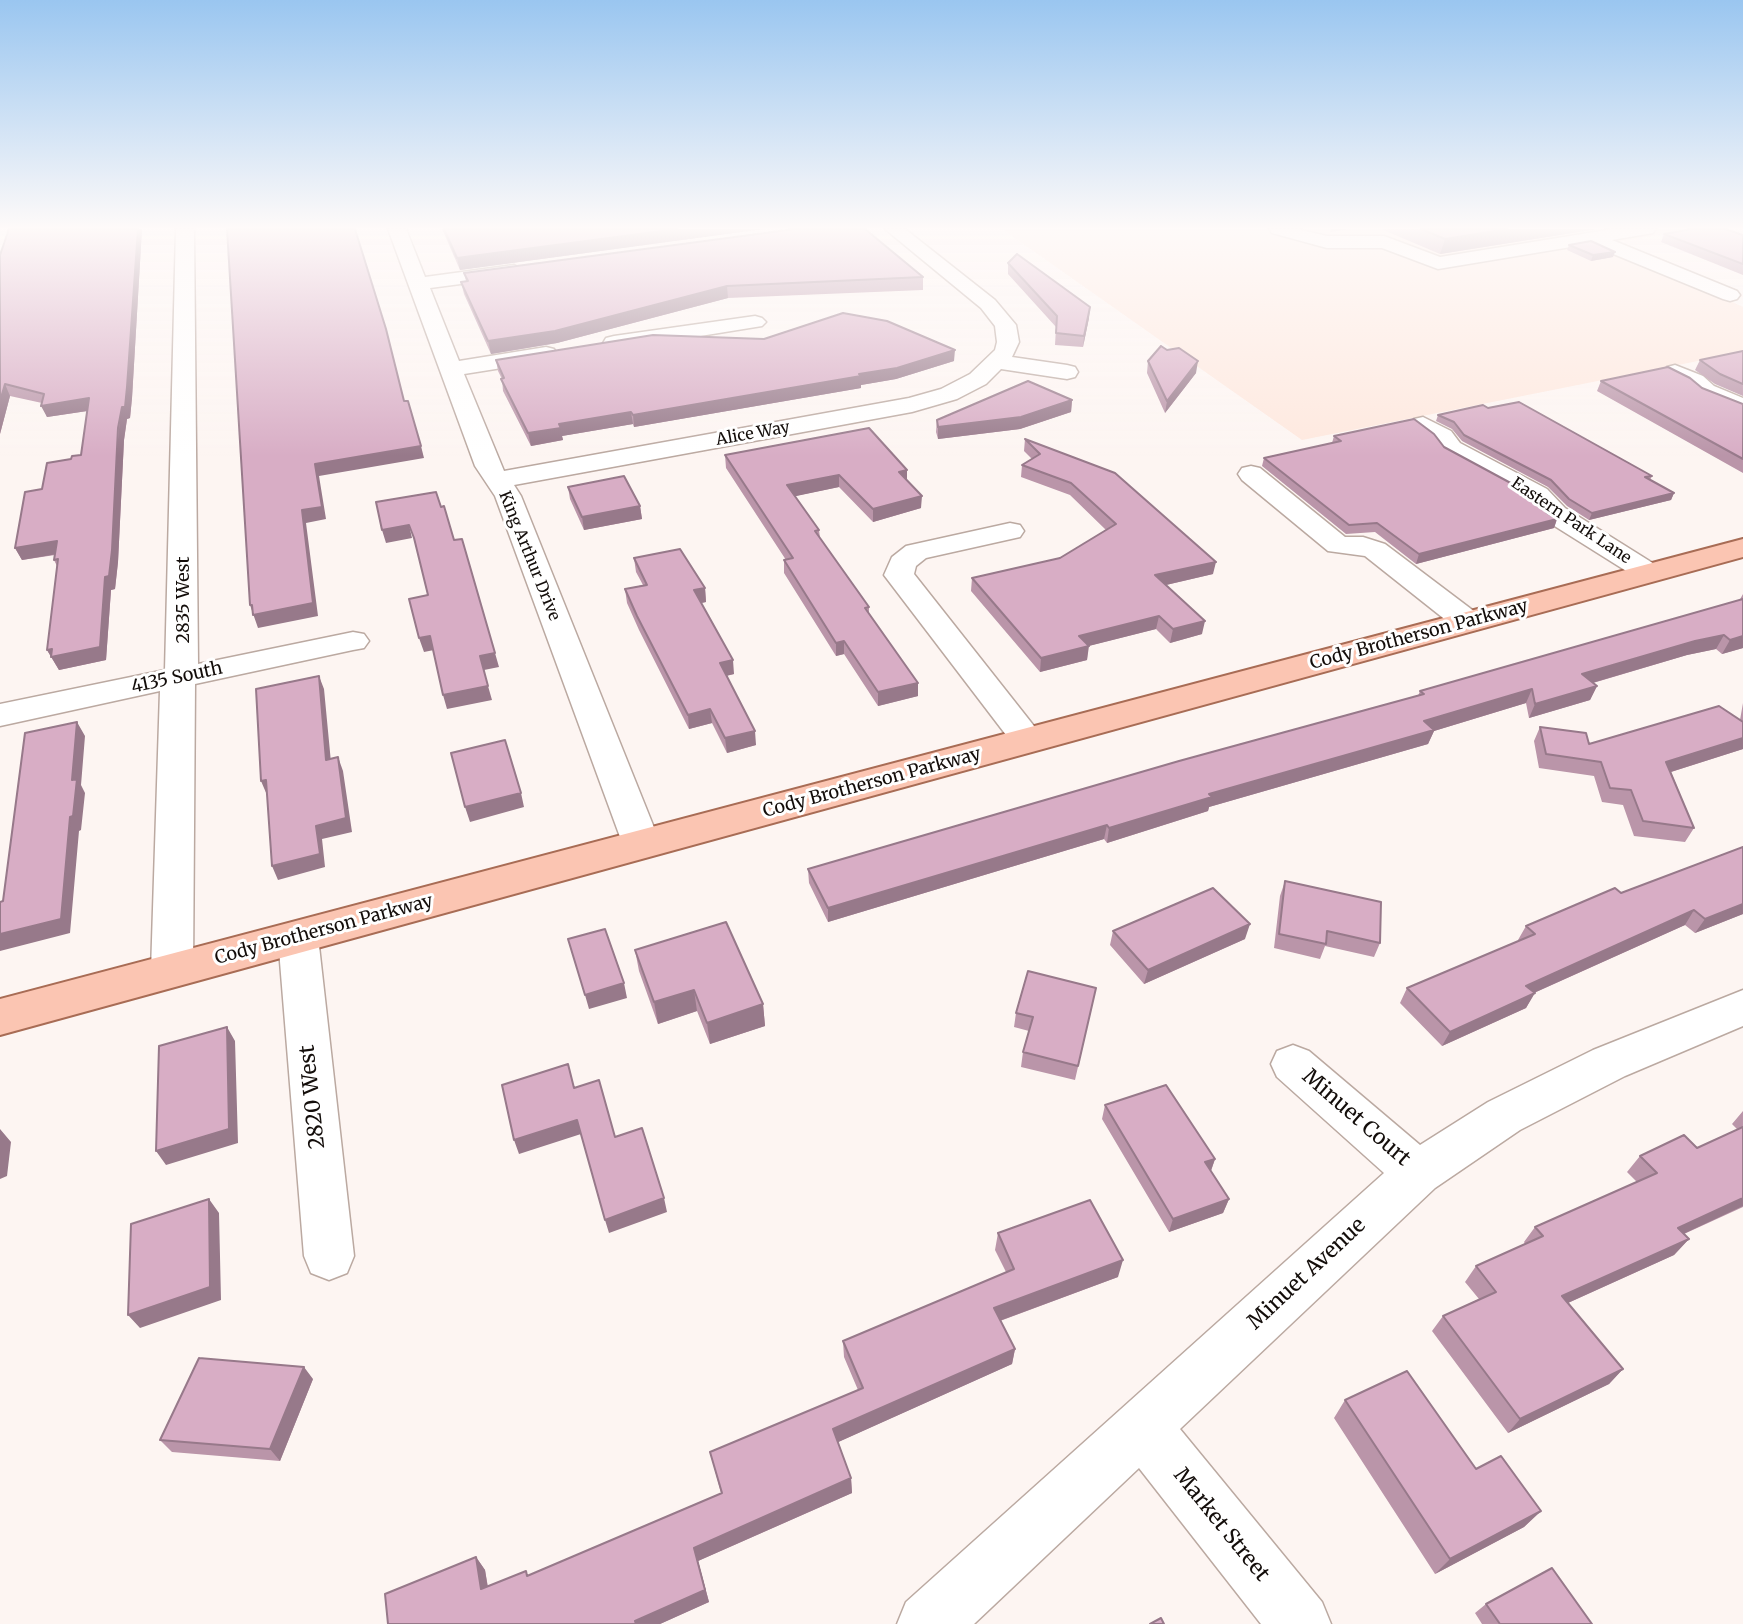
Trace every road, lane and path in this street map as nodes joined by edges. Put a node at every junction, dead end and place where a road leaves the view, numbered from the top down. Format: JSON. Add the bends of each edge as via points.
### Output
{"nodes":[{"id":1,"x":185,"y":305,"type":"edge"},
{"id":2,"x":426,"y":305,"type":"edge"},
{"id":3,"x":989,"y":305,"type":"edge"},
{"id":4,"x":755,"y":322,"type":"dead end"},
{"id":5,"x":594,"y":346,"type":"edge"},
{"id":6,"x":567,"y":351,"type":"edge"},
{"id":7,"x":998,"y":362,"type":"junction"},
{"id":8,"x":451,"y":369,"type":"junction"},
{"id":9,"x":1067,"y":372,"type":"dead end"},
{"id":10,"x":1675,"y":372,"type":"edge"},
{"id":11,"x":1743,"y":407,"type":"edge"},
{"id":12,"x":1423,"y":424,"type":"edge"},
{"id":13,"x":1251,"y":474,"type":"dead end"},
{"id":14,"x":498,"y":480,"type":"junction"},
{"id":15,"x":1010,"y":531,"type":"dead end"},
{"id":16,"x":1743,"y":548,"type":"edge"},
{"id":17,"x":1649,"y":573,"type":"junction"},
{"id":18,"x":1455,"y":625,"type":"junction"},
{"id":19,"x":353,"y":641,"type":"dead end"},
{"id":20,"x":180,"y":677,"type":"junction"},
{"id":21,"x":0,"y":715,"type":"edge"},
{"id":22,"x":1028,"y":740,"type":"junction"},
{"id":23,"x":642,"y":845,"type":"junction"},
{"id":24,"x":298,"y":937,"type":"junction"},
{"id":25,"x":172,"y":971,"type":"junction"},
{"id":26,"x":1743,"y":1007,"type":"edge"},
{"id":27,"x":0,"y":1017,"type":"edge"},
{"id":28,"x":1293,"y":1064,"type":"dead end"},
{"id":29,"x":1418,"y":1172,"type":"junction"},
{"id":30,"x":329,"y":1256,"type":"dead end"},
{"id":31,"x":1142,"y":1427,"type":"junction"},
{"id":32,"x":928,"y":1624,"type":"edge"},
{"id":33,"x":1300,"y":1624,"type":"edge"}],
"edges":[{"from":1,"to":20,"type":"street","name":"2835 West"},
{"from":2,"to":8,"type":"street","name":"King Arthur Drive"},
{"from":3,"to":7,"type":"street","via":[[1001,317],[1007,333],[1008,342]]},
{"from":4,"to":5,"type":"street"},
{"from":6,"to":8,"type":"street"},
{"from":7,"to":9,"type":"street"},
{"from":7,"to":14,"type":"street","name":"Alice Way","via":[[965,387],[912,405]]},
{"from":8,"to":14,"type":"street","name":"King Arthur Drive","via":[[488,466]]},
{"from":10,"to":11,"type":"street"},
{"from":12,"to":17,"type":"street","name":"Eastern Park Lane","via":[[1451,448],[1538,495],[1555,514]]},
{"from":13,"to":18,"type":"street","via":[[1338,545]]},
{"from":14,"to":23,"type":"street","name":"King Arthur Drive"},
{"from":15,"to":22,"type":"street","via":[[916,552],[902,563],[899,575]]},
{"from":16,"to":17,"type":"main road","name":"Cody Brotherson Parkway"},
{"from":17,"to":18,"type":"main road","name":"Cody Brotherson Parkway"},
{"from":18,"to":22,"type":"main road","name":"Cody Brotherson Parkway"},
{"from":19,"to":20,"type":"street","name":"4135 South"},
{"from":20,"to":21,"type":"street","name":"4135 South"},
{"from":20,"to":25,"type":"street","name":"2835 West"},
{"from":22,"to":23,"type":"main road","name":"Cody Brotherson Parkway"},
{"from":23,"to":24,"type":"main road","name":"Cody Brotherson Parkway"},
{"from":24,"to":25,"type":"main road","name":"Cody Brotherson Parkway"},
{"from":24,"to":30,"type":"street","name":"2820 West"},
{"from":25,"to":27,"type":"main road","name":"Cody Brotherson Parkway"},
{"from":26,"to":29,"type":"street","name":"Minuet Avenue","via":[[1609,1063],[1527,1104]]},
{"from":28,"to":29,"type":"street","name":"Minuet Court"},
{"from":29,"to":31,"type":"street","name":"Minuet Avenue"},
{"from":31,"to":32,"type":"street","name":"Minuet Avenue"},
{"from":31,"to":33,"type":"street","name":"Market Street"}]}
